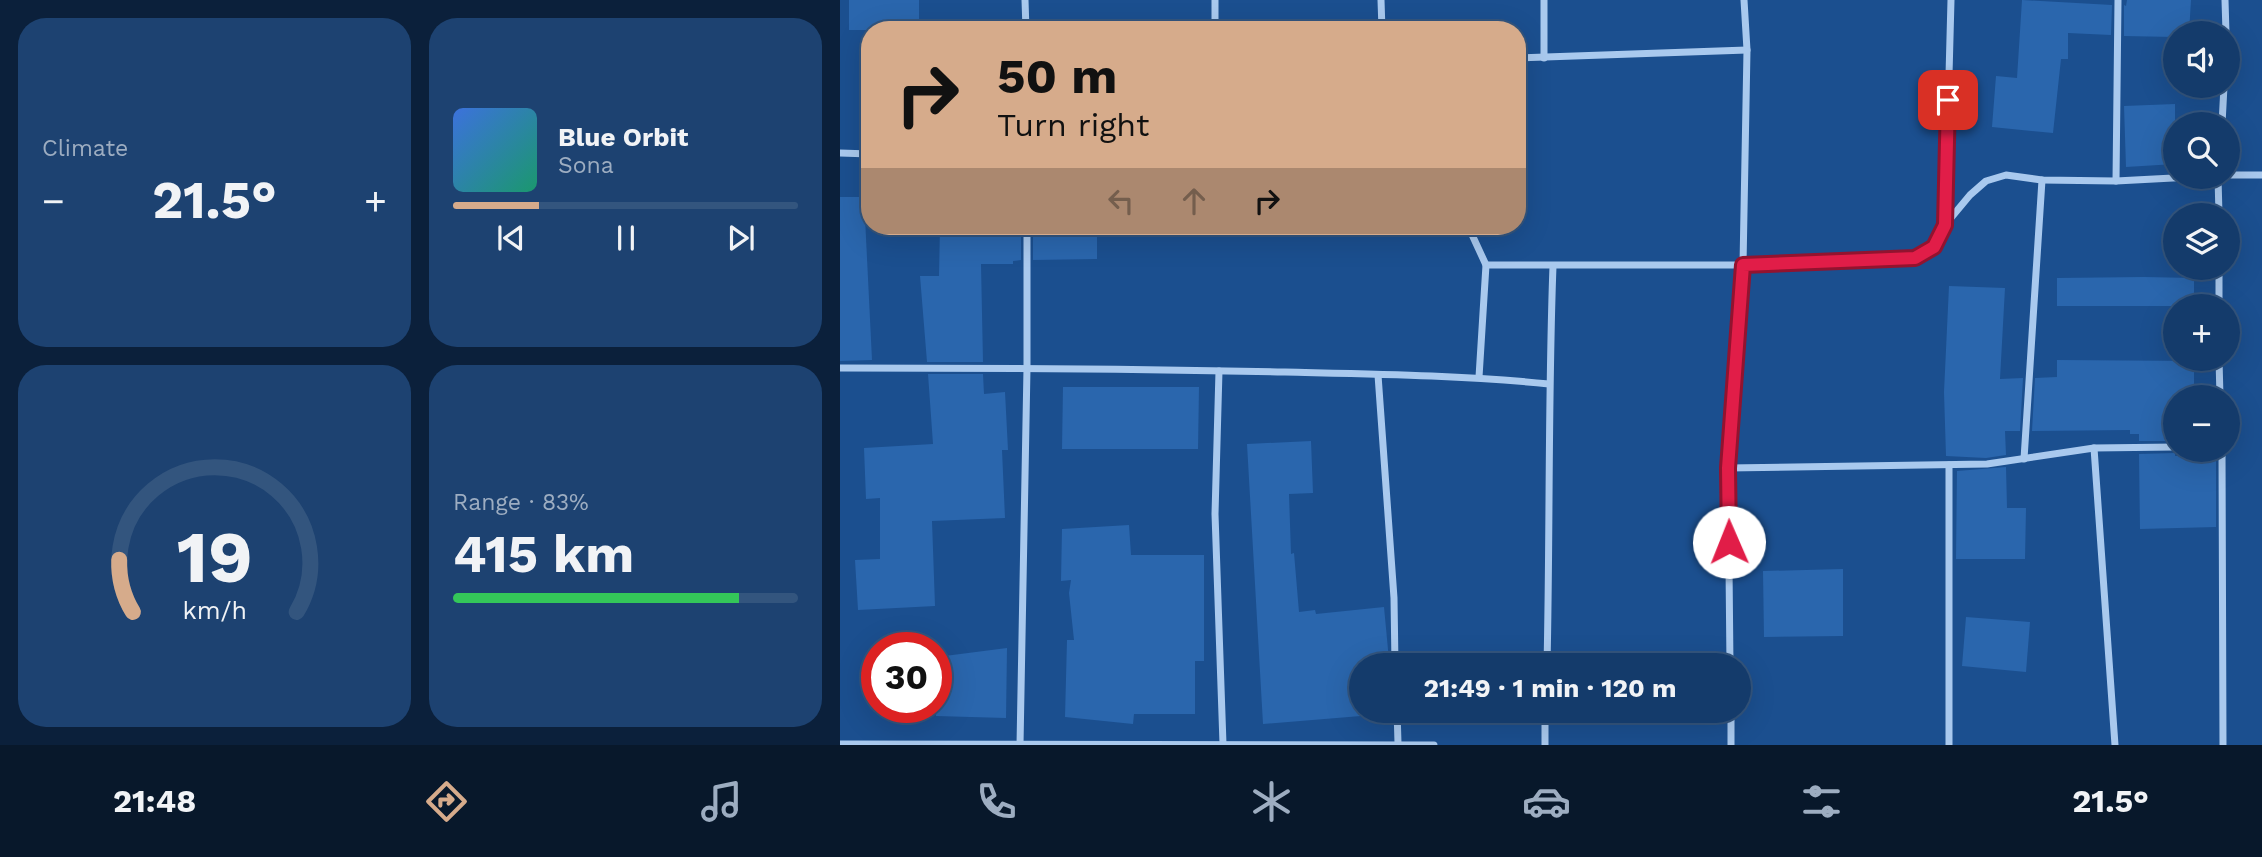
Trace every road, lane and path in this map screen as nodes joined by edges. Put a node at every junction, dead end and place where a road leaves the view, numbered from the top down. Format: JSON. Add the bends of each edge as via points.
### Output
{"nodes":[{"id":1,"x":1026,"y":0,"type":"edge"},
{"id":2,"x":1215,"y":0,"type":"edge"},
{"id":3,"x":1381,"y":0,"type":"edge"},
{"id":4,"x":1544,"y":0,"type":"edge"},
{"id":5,"x":1744,"y":0,"type":"edge"},
{"id":6,"x":1951,"y":0,"type":"edge"},
{"id":7,"x":2119,"y":0,"type":"edge"},
{"id":8,"x":2225,"y":0,"type":"edge"},
{"id":9,"x":1026,"y":21,"type":"edge"},
{"id":10,"x":1215,"y":21,"type":"edge"},
{"id":11,"x":1382,"y":21,"type":"edge"},
{"id":12,"x":2226,"y":21,"type":"edge"},
{"id":13,"x":1747,"y":50,"type":"junction"},
{"id":14,"x":1526,"y":58,"type":"edge"},
{"id":15,"x":1544,"y":58,"type":"junction"},
{"id":16,"x":840,"y":153,"type":"edge"},
{"id":17,"x":861,"y":154,"type":"edge"},
{"id":18,"x":2240,"y":175,"type":"edge"},
{"id":19,"x":2262,"y":175,"type":"edge"},
{"id":20,"x":2163,"y":179,"type":"edge"},
{"id":21,"x":2042,"y":180,"type":"junction"},
{"id":22,"x":2116,"y":181,"type":"junction"},
{"id":23,"x":1945,"y":225,"type":"junction"},
{"id":24,"x":1027,"y":235,"type":"edge"},
{"id":25,"x":1472,"y":235,"type":"edge"},
{"id":26,"x":1486,"y":265,"type":"junction"},
{"id":27,"x":1743,"y":265,"type":"junction"},
{"id":28,"x":1553,"y":266,"type":"junction"},
{"id":29,"x":1027,"y":368,"type":"junction"},
{"id":30,"x":840,"y":369,"type":"edge"},
{"id":31,"x":1219,"y":371,"type":"junction"},
{"id":32,"x":1378,"y":374,"type":"junction"},
{"id":33,"x":1479,"y":377,"type":"junction"},
{"id":34,"x":1549,"y":384,"type":"junction"},
{"id":35,"x":2163,"y":447,"type":"edge"},
{"id":36,"x":2094,"y":449,"type":"junction"},
{"id":37,"x":2024,"y":459,"type":"junction"},
{"id":38,"x":2222,"y":462,"type":"edge"},
{"id":39,"x":1949,"y":465,"type":"junction"},
{"id":40,"x":1728,"y":468,"type":"junction"},
{"id":41,"x":1394,"y":653,"type":"edge"},
{"id":42,"x":1547,"y":653,"type":"edge"},
{"id":43,"x":1731,"y":653,"type":"edge"},
{"id":44,"x":1397,"y":723,"type":"edge"},
{"id":45,"x":1545,"y":723,"type":"edge"},
{"id":46,"x":1731,"y":723,"type":"edge"},
{"id":47,"x":1398,"y":743,"type":"edge"},
{"id":48,"x":840,"y":744,"type":"edge"},
{"id":49,"x":1223,"y":744,"type":"edge"},
{"id":50,"x":1020,"y":745,"type":"edge"},
{"id":51,"x":1434,"y":745,"type":"edge"},
{"id":52,"x":1545,"y":745,"type":"edge"},
{"id":53,"x":1731,"y":745,"type":"edge"},
{"id":54,"x":1949,"y":745,"type":"edge"},
{"id":55,"x":2115,"y":745,"type":"edge"},
{"id":56,"x":2223,"y":745,"type":"edge"}],
"edges":[{"from":1,"to":9,"type":"street"},
{"from":2,"to":10,"type":"street"},
{"from":3,"to":11,"type":"street"},
{"from":4,"to":15,"type":"street"},
{"from":5,"to":13,"type":"street"},
{"from":6,"to":23,"type":"street"},
{"from":7,"to":22,"type":"street"},
{"from":8,"to":12,"type":"street"},
{"from":13,"to":15,"type":"street"},
{"from":13,"to":27,"type":"street"},
{"from":14,"to":15,"type":"street"},
{"from":16,"to":17,"type":"street"},
{"from":18,"to":19,"type":"street"},
{"from":20,"to":22,"type":"street"},
{"from":21,"to":22,"type":"street"},
{"from":21,"to":23,"type":"street","via":[[2006,175],[1986,181]]},
{"from":21,"to":37,"type":"street"},
{"from":23,"to":27,"type":"street","via":[[1934,247],[1915,258]]},
{"from":24,"to":29,"type":"street"},
{"from":25,"to":26,"type":"street"},
{"from":26,"to":28,"type":"street"},
{"from":26,"to":33,"type":"street"},
{"from":27,"to":28,"type":"street"},
{"from":27,"to":40,"type":"street"},
{"from":28,"to":34,"type":"street"},
{"from":29,"to":30,"type":"street"},
{"from":29,"to":31,"type":"street"},
{"from":29,"to":50,"type":"street"},
{"from":31,"to":32,"type":"street"},
{"from":31,"to":49,"type":"street","via":[[1215,514]]},
{"from":32,"to":33,"type":"street"},
{"from":32,"to":41,"type":"street"},
{"from":33,"to":34,"type":"street"},
{"from":34,"to":42,"type":"street"},
{"from":35,"to":36,"type":"street"},
{"from":36,"to":37,"type":"street"},
{"from":36,"to":55,"type":"street"},
{"from":37,"to":39,"type":"street"},
{"from":38,"to":56,"type":"street"},
{"from":39,"to":40,"type":"street"},
{"from":39,"to":54,"type":"street"},
{"from":40,"to":43,"type":"street"},
{"from":44,"to":47,"type":"street"},
{"from":45,"to":52,"type":"street"},
{"from":46,"to":53,"type":"street"},
{"from":47,"to":49,"type":"street"},
{"from":47,"to":51,"type":"street"},
{"from":48,"to":50,"type":"street"},
{"from":49,"to":50,"type":"street"}]}
